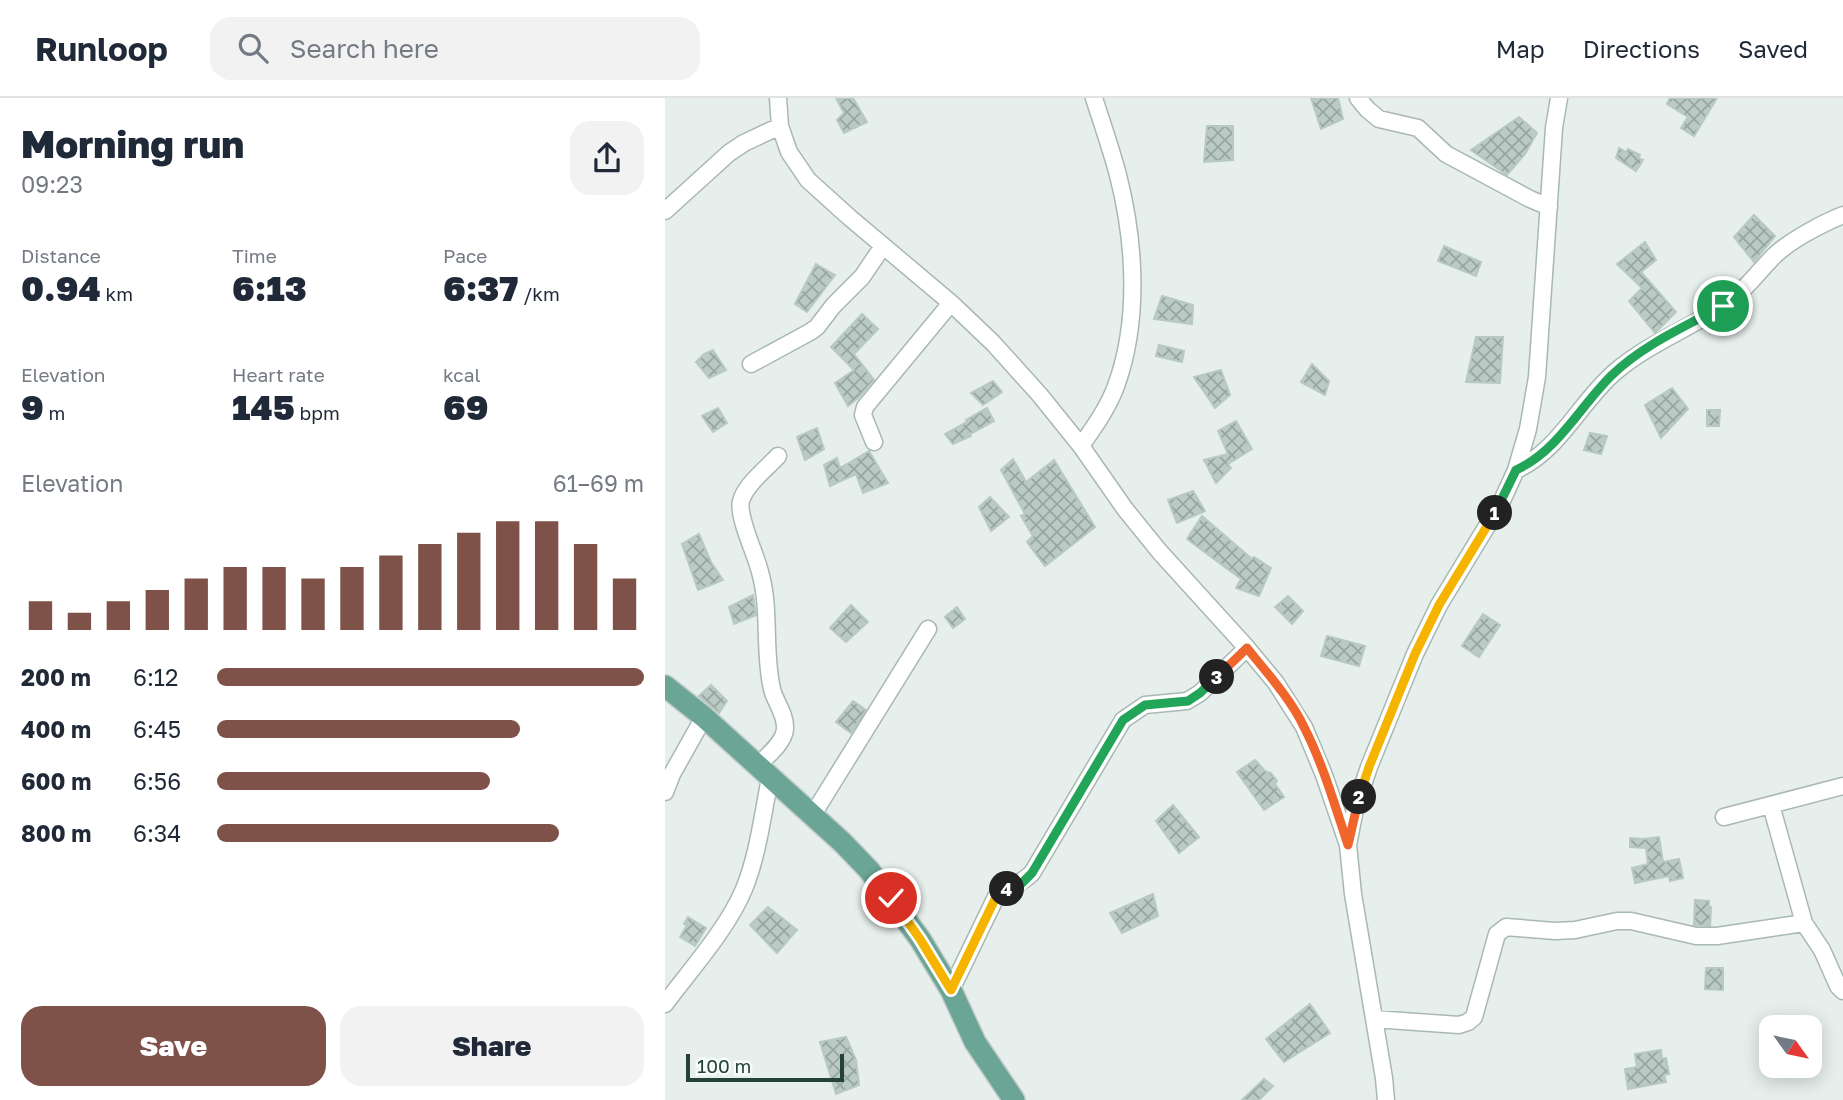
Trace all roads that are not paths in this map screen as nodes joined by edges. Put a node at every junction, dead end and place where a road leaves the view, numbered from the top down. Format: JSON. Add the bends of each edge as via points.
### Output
{"nodes":[{"id":1,"x":778,"y":98,"type":"edge"},
{"id":2,"x":1094,"y":98,"type":"edge"},
{"id":3,"x":1358,"y":98,"type":"edge"},
{"id":4,"x":1559,"y":98,"type":"edge"},
{"id":5,"x":781,"y":127,"type":"junction"},
{"id":6,"x":1549,"y":207,"type":"junction"},
{"id":7,"x":665,"y":211,"type":"edge"},
{"id":8,"x":1843,"y":215,"type":"edge"},
{"id":9,"x":883,"y":246,"type":"junction"},
{"id":10,"x":951,"y":303,"type":"junction"},
{"id":11,"x":751,"y":364,"type":"dead end"},
{"id":12,"x":874,"y":442,"type":"dead end"},
{"id":13,"x":1081,"y":446,"type":"junction"},
{"id":14,"x":778,"y":456,"type":"dead end"},
{"id":15,"x":1516,"y":470,"type":"junction"},
{"id":16,"x":928,"y":629,"type":"dead end"},
{"id":17,"x":1247,"y":648,"type":"junction"},
{"id":18,"x":665,"y":686,"type":"edge"},
{"id":19,"x":703,"y":718,"type":"junction"},
{"id":20,"x":763,"y":772,"type":"junction"},
{"id":21,"x":1843,"y":786,"type":"edge"},
{"id":22,"x":665,"y":792,"type":"edge"},
{"id":23,"x":1771,"y":805,"type":"junction"},
{"id":24,"x":812,"y":816,"type":"junction"},
{"id":25,"x":1724,"y":817,"type":"dead end"},
{"id":26,"x":1348,"y":845,"type":"junction"},
{"id":27,"x":1804,"y":923,"type":"junction"},
{"id":28,"x":951,"y":990,"type":"junction"},
{"id":29,"x":1843,"y":991,"type":"edge"},
{"id":30,"x":665,"y":1004,"type":"edge"},
{"id":31,"x":1374,"y":1019,"type":"junction"},
{"id":32,"x":1014,"y":1100,"type":"edge"},
{"id":33,"x":1386,"y":1100,"type":"edge"}],
"edges":[{"from":1,"to":5,"type":"street"},
{"from":2,"to":13,"type":"street","via":[[1118,174],[1128,225],[1131,314],[1115,388]]},
{"from":3,"to":6,"type":"street","via":[[1378,119],[1418,128],[1446,154]]},
{"from":4,"to":6,"type":"street"},
{"from":5,"to":7,"type":"street","via":[[729,153]]},
{"from":5,"to":9,"type":"street","via":[[789,152],[809,180]]},
{"from":6,"to":15,"type":"street","via":[[1537,377]]},
{"from":8,"to":15,"type":"street","via":[[1776,254],[1723,306],[1648,348],[1613,374],[1549,447]]},
{"from":9,"to":10,"type":"street"},
{"from":9,"to":11,"type":"street","via":[[817,327]]},
{"from":10,"to":12,"type":"street","via":[[865,407],[863,415]]},
{"from":10,"to":13,"type":"street","via":[[1039,394]]},
{"from":13,"to":17,"type":"street","via":[[1159,551]]},
{"from":14,"to":20,"type":"street","via":[[746,490],[740,510],[761,572],[772,690],[785,729]]},
{"from":15,"to":26,"type":"street","via":[[1415,654],[1369,767]]},
{"from":16,"to":24,"type":"street"},
{"from":17,"to":26,"type":"street","via":[[1304,727]]},
{"from":17,"to":28,"type":"street","via":[[1188,701],[1145,705],[1123,720],[1032,873],[996,897]]},
{"from":18,"to":19,"type":"main road"},
{"from":19,"to":20,"type":"main road"},
{"from":19,"to":22,"type":"street"},
{"from":20,"to":24,"type":"main road"},
{"from":20,"to":30,"type":"street","via":[[754,855],[745,886],[732,913]]},
{"from":21,"to":23,"type":"street"},
{"from":23,"to":25,"type":"street"},
{"from":23,"to":27,"type":"street"},
{"from":24,"to":28,"type":"main road","via":[[869,870]]},
{"from":26,"to":31,"type":"street"},
{"from":27,"to":29,"type":"street"},
{"from":27,"to":31,"type":"street","via":[[1717,936],[1696,936],[1631,921],[1555,931],[1506,927],[1497,934],[1474,1017],[1468,1022]]},
{"from":28,"to":32,"type":"main road","via":[[975,1042]]},
{"from":31,"to":33,"type":"street"}]}
